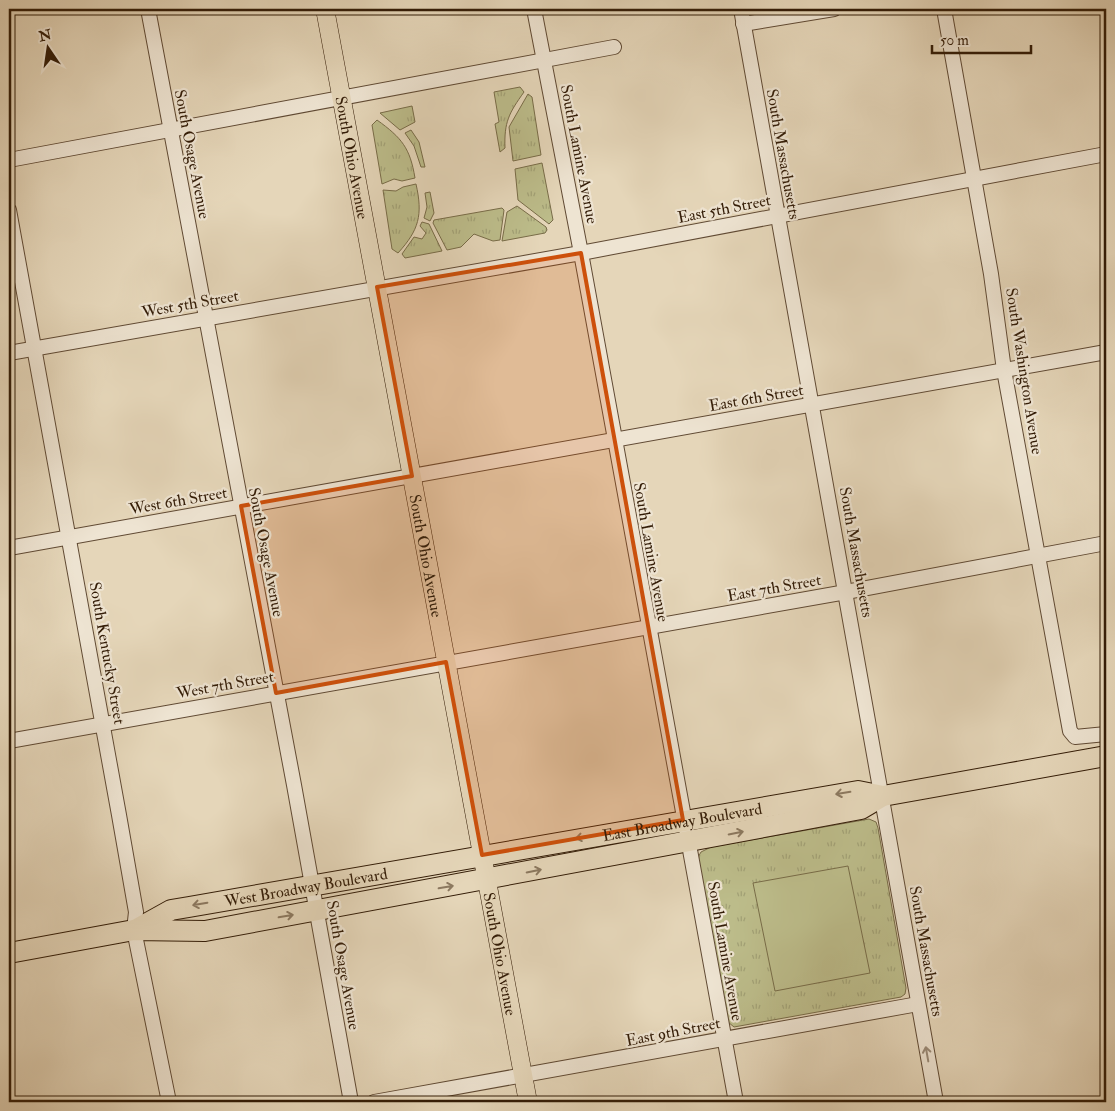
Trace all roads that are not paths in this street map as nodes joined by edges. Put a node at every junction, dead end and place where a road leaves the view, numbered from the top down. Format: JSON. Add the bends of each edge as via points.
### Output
{"nodes":[{"id":1,"x":148,"y":9,"type":"edge"},
{"id":2,"x":325,"y":9,"type":"edge"},
{"id":3,"x":534,"y":9,"type":"edge"},
{"id":4,"x":740,"y":9,"type":"edge"},
{"id":5,"x":834,"y":9,"type":"edge"},
{"id":6,"x":944,"y":9,"type":"edge"},
{"id":7,"x":743,"y":24,"type":"junction"},
{"id":8,"x":614,"y":47,"type":"dead end"},
{"id":9,"x":544,"y":60,"type":"junction"},
{"id":10,"x":341,"y":98,"type":"junction"},
{"id":11,"x":171,"y":130,"type":"junction"},
{"id":12,"x":1106,"y":154,"type":"edge"},
{"id":13,"x":9,"y":160,"type":"edge"},
{"id":14,"x":973,"y":179,"type":"junction"},
{"id":15,"x":9,"y":210,"type":"edge"},
{"id":16,"x":778,"y":216,"type":"junction"},
{"id":17,"x":581,"y":253,"type":"junction"},
{"id":18,"x":377,"y":287,"type":"junction"},
{"id":19,"x":206,"y":318,"type":"junction"},
{"id":20,"x":34,"y":349,"type":"junction"},
{"id":21,"x":1106,"y":352,"type":"edge"},
{"id":22,"x":9,"y":353,"type":"edge"},
{"id":23,"x":1004,"y":370,"type":"junction"},
{"id":24,"x":812,"y":405,"type":"junction"},
{"id":25,"x":614,"y":440,"type":"junction"},
{"id":26,"x":412,"y":476,"type":"junction"},
{"id":27,"x":241,"y":506,"type":"junction"},
{"id":28,"x":69,"y":537,"type":"junction"},
{"id":29,"x":1106,"y":542,"type":"edge"},
{"id":30,"x":9,"y":548,"type":"edge"},
{"id":31,"x":1039,"y":555,"type":"junction"},
{"id":32,"x":846,"y":592,"type":"junction"},
{"id":33,"x":648,"y":626,"type":"junction"},
{"id":34,"x":446,"y":662,"type":"junction"},
{"id":35,"x":276,"y":693,"type":"junction"},
{"id":36,"x":103,"y":724,"type":"junction"},
{"id":37,"x":1106,"y":734,"type":"edge"},
{"id":38,"x":9,"y":741,"type":"edge"},
{"id":39,"x":1106,"y":756,"type":"edge"},
{"id":40,"x":883,"y":796,"type":"junction"},
{"id":41,"x":683,"y":820,"type":"junction"},
{"id":42,"x":688,"y":842,"type":"junction"},
{"id":43,"x":482,"y":855,"type":"junction"},
{"id":44,"x":486,"y":880,"type":"junction"},
{"id":45,"x":312,"y":884,"type":"junction"},
{"id":46,"x":316,"y":910,"type":"junction"},
{"id":47,"x":134,"y":930,"type":"junction"},
{"id":48,"x":9,"y":953,"type":"edge"},
{"id":49,"x":918,"y":1004,"type":"junction"},
{"id":50,"x":724,"y":1038,"type":"junction"},
{"id":51,"x":523,"y":1076,"type":"junction"},
{"id":52,"x":169,"y":1102,"type":"edge"},
{"id":53,"x":351,"y":1102,"type":"edge"},
{"id":54,"x":374,"y":1102,"type":"edge"},
{"id":55,"x":528,"y":1102,"type":"edge"},
{"id":56,"x":736,"y":1102,"type":"edge"},
{"id":57,"x":936,"y":1102,"type":"edge"}],
"edges":[{"from":1,"to":11,"type":"street","name":"South Osage Avenue"},
{"from":2,"to":10,"type":"main road","name":"South Ohio Avenue"},
{"from":3,"to":9,"type":"street","name":"South Lamine Avenue"},
{"from":4,"to":7,"type":"street","name":"South Massachusetts"},
{"from":5,"to":7,"type":"street"},
{"from":6,"to":14,"type":"street","name":"South Washington Avenue"},
{"from":7,"to":16,"type":"street","name":"South Massachusetts"},
{"from":8,"to":9,"type":"street"},
{"from":9,"to":10,"type":"street"},
{"from":9,"to":17,"type":"street","name":"South Lamine Avenue"},
{"from":10,"to":11,"type":"street"},
{"from":10,"to":18,"type":"main road","name":"South Ohio Avenue"},
{"from":11,"to":13,"type":"street"},
{"from":11,"to":19,"type":"street","name":"South Osage Avenue"},
{"from":12,"to":14,"type":"street","name":"East 5th Street"},
{"from":14,"to":16,"type":"street","name":"East 5th Street"},
{"from":14,"to":23,"type":"street","name":"South Washington Avenue","via":[[991,274]]},
{"from":15,"to":20,"type":"street","name":"South Kentucky Street"},
{"from":16,"to":17,"type":"street","name":"East 5th Street"},
{"from":16,"to":24,"type":"street","name":"South Massachusetts"},
{"from":17,"to":18,"type":"street","name":"East 5th Street"},
{"from":17,"to":25,"type":"street","name":"South Lamine Avenue"},
{"from":18,"to":19,"type":"street","name":"West 5th Street"},
{"from":18,"to":26,"type":"main road","name":"South Ohio Avenue"},
{"from":19,"to":20,"type":"street","name":"West 5th Street"},
{"from":19,"to":27,"type":"street","name":"South Osage Avenue"},
{"from":20,"to":22,"type":"street","name":"West 5th Street"},
{"from":20,"to":28,"type":"street","name":"South Kentucky Street"},
{"from":21,"to":23,"type":"street","name":"East 6th Street"},
{"from":23,"to":24,"type":"street","name":"East 6th Street"},
{"from":23,"to":31,"type":"street","name":"South Washington Avenue"},
{"from":24,"to":25,"type":"street","name":"East 6th Street"},
{"from":24,"to":32,"type":"street","name":"South Massachusetts"},
{"from":25,"to":26,"type":"street","name":"East 6th Street"},
{"from":25,"to":33,"type":"street","name":"South Lamine Avenue"},
{"from":26,"to":27,"type":"street","name":"West 6th Street"},
{"from":26,"to":34,"type":"main road","name":"South Ohio Avenue"},
{"from":27,"to":28,"type":"street","name":"West 6th Street"},
{"from":27,"to":35,"type":"street","name":"South Osage Avenue"},
{"from":28,"to":30,"type":"street","name":"West 6th Street"},
{"from":28,"to":36,"type":"street","name":"South Kentucky Street"},
{"from":29,"to":31,"type":"street","name":"East 7th Street"},
{"from":31,"to":32,"type":"street","name":"East 7th Street"},
{"from":31,"to":37,"type":"street","name":"South Washington Avenue","via":[[1070,730],[1075,737]]},
{"from":32,"to":33,"type":"street","name":"East 7th Street"},
{"from":32,"to":40,"type":"street","name":"South Massachusetts"},
{"from":33,"to":34,"type":"street","name":"East 7th Street"},
{"from":33,"to":41,"type":"street","name":"South Lamine Avenue"},
{"from":34,"to":35,"type":"street","name":"West 7th Street"},
{"from":34,"to":43,"type":"main road","name":"South Ohio Avenue"},
{"from":35,"to":36,"type":"street","name":"West 7th Street"},
{"from":35,"to":45,"type":"street","name":"South Osage Avenue"},
{"from":36,"to":38,"type":"street","name":"West 7th Street"},
{"from":36,"to":47,"type":"street","name":"South Kentucky Street","via":[[136,912]]},
{"from":39,"to":40,"type":"highway","name":"East Broadway Boulevard"},
{"from":40,"to":41,"type":"highway","name":"East Broadway Boulevard","one_way":true,"via":[[858,791]]},
{"from":42,"to":40,"type":"highway","name":"East Broadway Boulevard","one_way":true,"via":[[861,809]]},
{"from":40,"to":49,"type":"street","name":"South Massachusetts"},
{"from":41,"to":42,"type":"street","name":"South Lamine Avenue"},
{"from":41,"to":43,"type":"highway","name":"East Broadway Boulevard","one_way":true},
{"from":44,"to":42,"type":"highway","name":"East Broadway Boulevard","one_way":true},
{"from":42,"to":50,"type":"street","name":"South Lamine Avenue"},
{"from":43,"to":44,"type":"main road","name":"South Ohio Avenue"},
{"from":43,"to":45,"type":"highway","name":"West Broadway Boulevard"},
{"from":46,"to":44,"type":"highway","name":"West Broadway Boulevard","one_way":true},
{"from":44,"to":51,"type":"main road","name":"South Ohio Avenue"},
{"from":45,"to":46,"type":"street","name":"South Osage Avenue"},
{"from":45,"to":47,"type":"highway","name":"West Broadway Boulevard","one_way":true,"via":[[171,910]]},
{"from":47,"to":46,"type":"highway","name":"West Broadway Boulevard","one_way":true,"via":[[205,931]]},
{"from":46,"to":53,"type":"street","name":"South Osage Avenue"},
{"from":47,"to":48,"type":"highway","name":"West Broadway Boulevard"},
{"from":47,"to":52,"type":"street","name":"South Kentucky Street"},
{"from":49,"to":50,"type":"street","name":"East 9th Street"},
{"from":57,"to":49,"type":"street","name":"South Massachusetts","one_way":true},
{"from":50,"to":51,"type":"street","name":"East 9th Street"},
{"from":50,"to":56,"type":"street","name":"South Lamine Avenue"},
{"from":51,"to":54,"type":"street","name":"East 9th Street"},
{"from":51,"to":55,"type":"main road","name":"South Ohio Avenue"}]}
